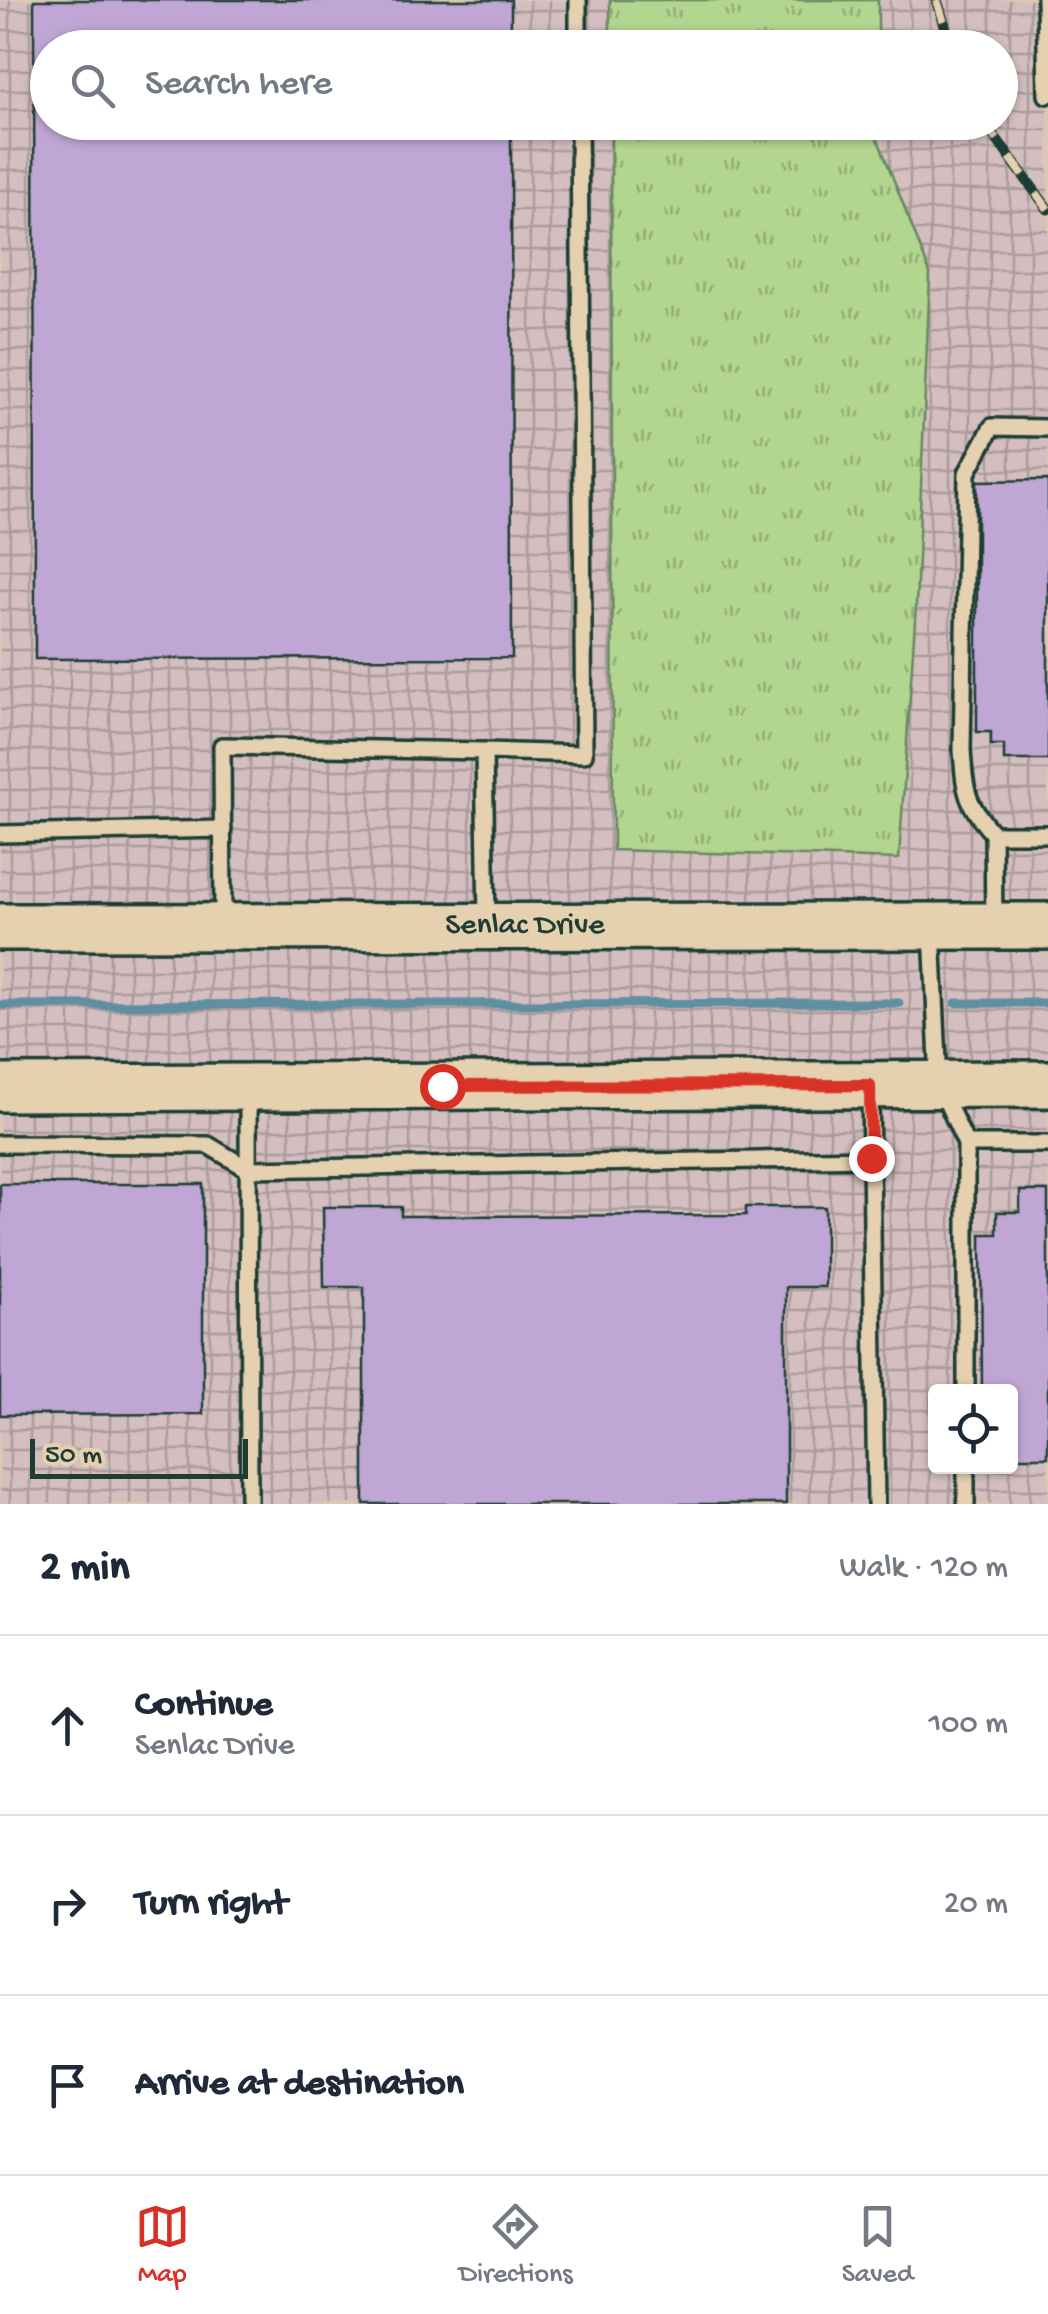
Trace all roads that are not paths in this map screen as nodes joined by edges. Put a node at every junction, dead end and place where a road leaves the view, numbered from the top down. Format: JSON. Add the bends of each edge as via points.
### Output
{"nodes":[{"id":1,"x":578,"y":0,"type":"edge"},
{"id":2,"x":1044,"y":0,"type":"edge"},
{"id":3,"x":578,"y":30,"type":"edge"},
{"id":4,"x":1048,"y":96,"type":"edge"},
{"id":5,"x":579,"y":140,"type":"edge"},
{"id":6,"x":1048,"y":428,"type":"edge"},
{"id":7,"x":484,"y":751,"type":"junction"},
{"id":8,"x":223,"y":830,"type":"junction"},
{"id":9,"x":0,"y":834,"type":"edge"},
{"id":10,"x":992,"y":834,"type":"junction"},
{"id":11,"x":1048,"y":834,"type":"edge"},
{"id":12,"x":487,"y":925,"type":"junction"},
{"id":13,"x":223,"y":926,"type":"junction"},
{"id":14,"x":932,"y":926,"type":"junction"},
{"id":15,"x":994,"y":926,"type":"junction"},
{"id":16,"x":1048,"y":926,"type":"edge"},
{"id":17,"x":0,"y":927,"type":"edge"},
{"id":18,"x":939,"y":1084,"type":"junction"},
{"id":19,"x":1048,"y":1084,"type":"edge"},
{"id":20,"x":870,"y":1085,"type":"junction"},
{"id":21,"x":248,"y":1087,"type":"junction"},
{"id":22,"x":0,"y":1088,"type":"edge"},
{"id":23,"x":0,"y":1144,"type":"edge"},
{"id":24,"x":966,"y":1144,"type":"junction"},
{"id":25,"x":1048,"y":1144,"type":"edge"},
{"id":26,"x":871,"y":1158,"type":"junction"},
{"id":27,"x":248,"y":1169,"type":"junction"},
{"id":28,"x":966,"y":1384,"type":"edge"},
{"id":29,"x":966,"y":1474,"type":"edge"},
{"id":30,"x":250,"y":1504,"type":"edge"},
{"id":31,"x":876,"y":1504,"type":"edge"},
{"id":32,"x":966,"y":1504,"type":"edge"}],
"edges":[{"from":1,"to":3,"type":"lane"},
{"from":2,"to":4,"type":"lane"},
{"from":5,"to":7,"type":"lane","via":[[584,754]]},
{"from":6,"to":10,"type":"lane","via":[[992,427],[967,474],[962,750],[972,810]]},
{"from":7,"to":8,"type":"lane","via":[[222,746]]},
{"from":7,"to":12,"type":"lane"},
{"from":8,"to":9,"type":"lane"},
{"from":8,"to":13,"type":"lane"},
{"from":10,"to":11,"type":"lane"},
{"from":10,"to":15,"type":"lane"},
{"from":12,"to":13,"type":"street","name":"Senlac Drive"},
{"from":12,"to":14,"type":"street","name":"Senlac Drive"},
{"from":13,"to":17,"type":"street","name":"Senlac Drive"},
{"from":14,"to":15,"type":"street","name":"Senlac Drive"},
{"from":14,"to":18,"type":"lane"},
{"from":15,"to":16,"type":"street","name":"Senlac Drive"},
{"from":18,"to":19,"type":"street"},
{"from":18,"to":20,"type":"street"},
{"from":18,"to":24,"type":"lane"},
{"from":20,"to":21,"type":"street"},
{"from":20,"to":26,"type":"lane"},
{"from":21,"to":22,"type":"street"},
{"from":21,"to":27,"type":"lane"},
{"from":23,"to":27,"type":"lane","via":[[208,1145]]},
{"from":24,"to":25,"type":"lane"},
{"from":24,"to":28,"type":"lane"},
{"from":26,"to":27,"type":"lane"},
{"from":26,"to":31,"type":"lane"},
{"from":27,"to":30,"type":"lane"},
{"from":29,"to":32,"type":"lane"}]}
